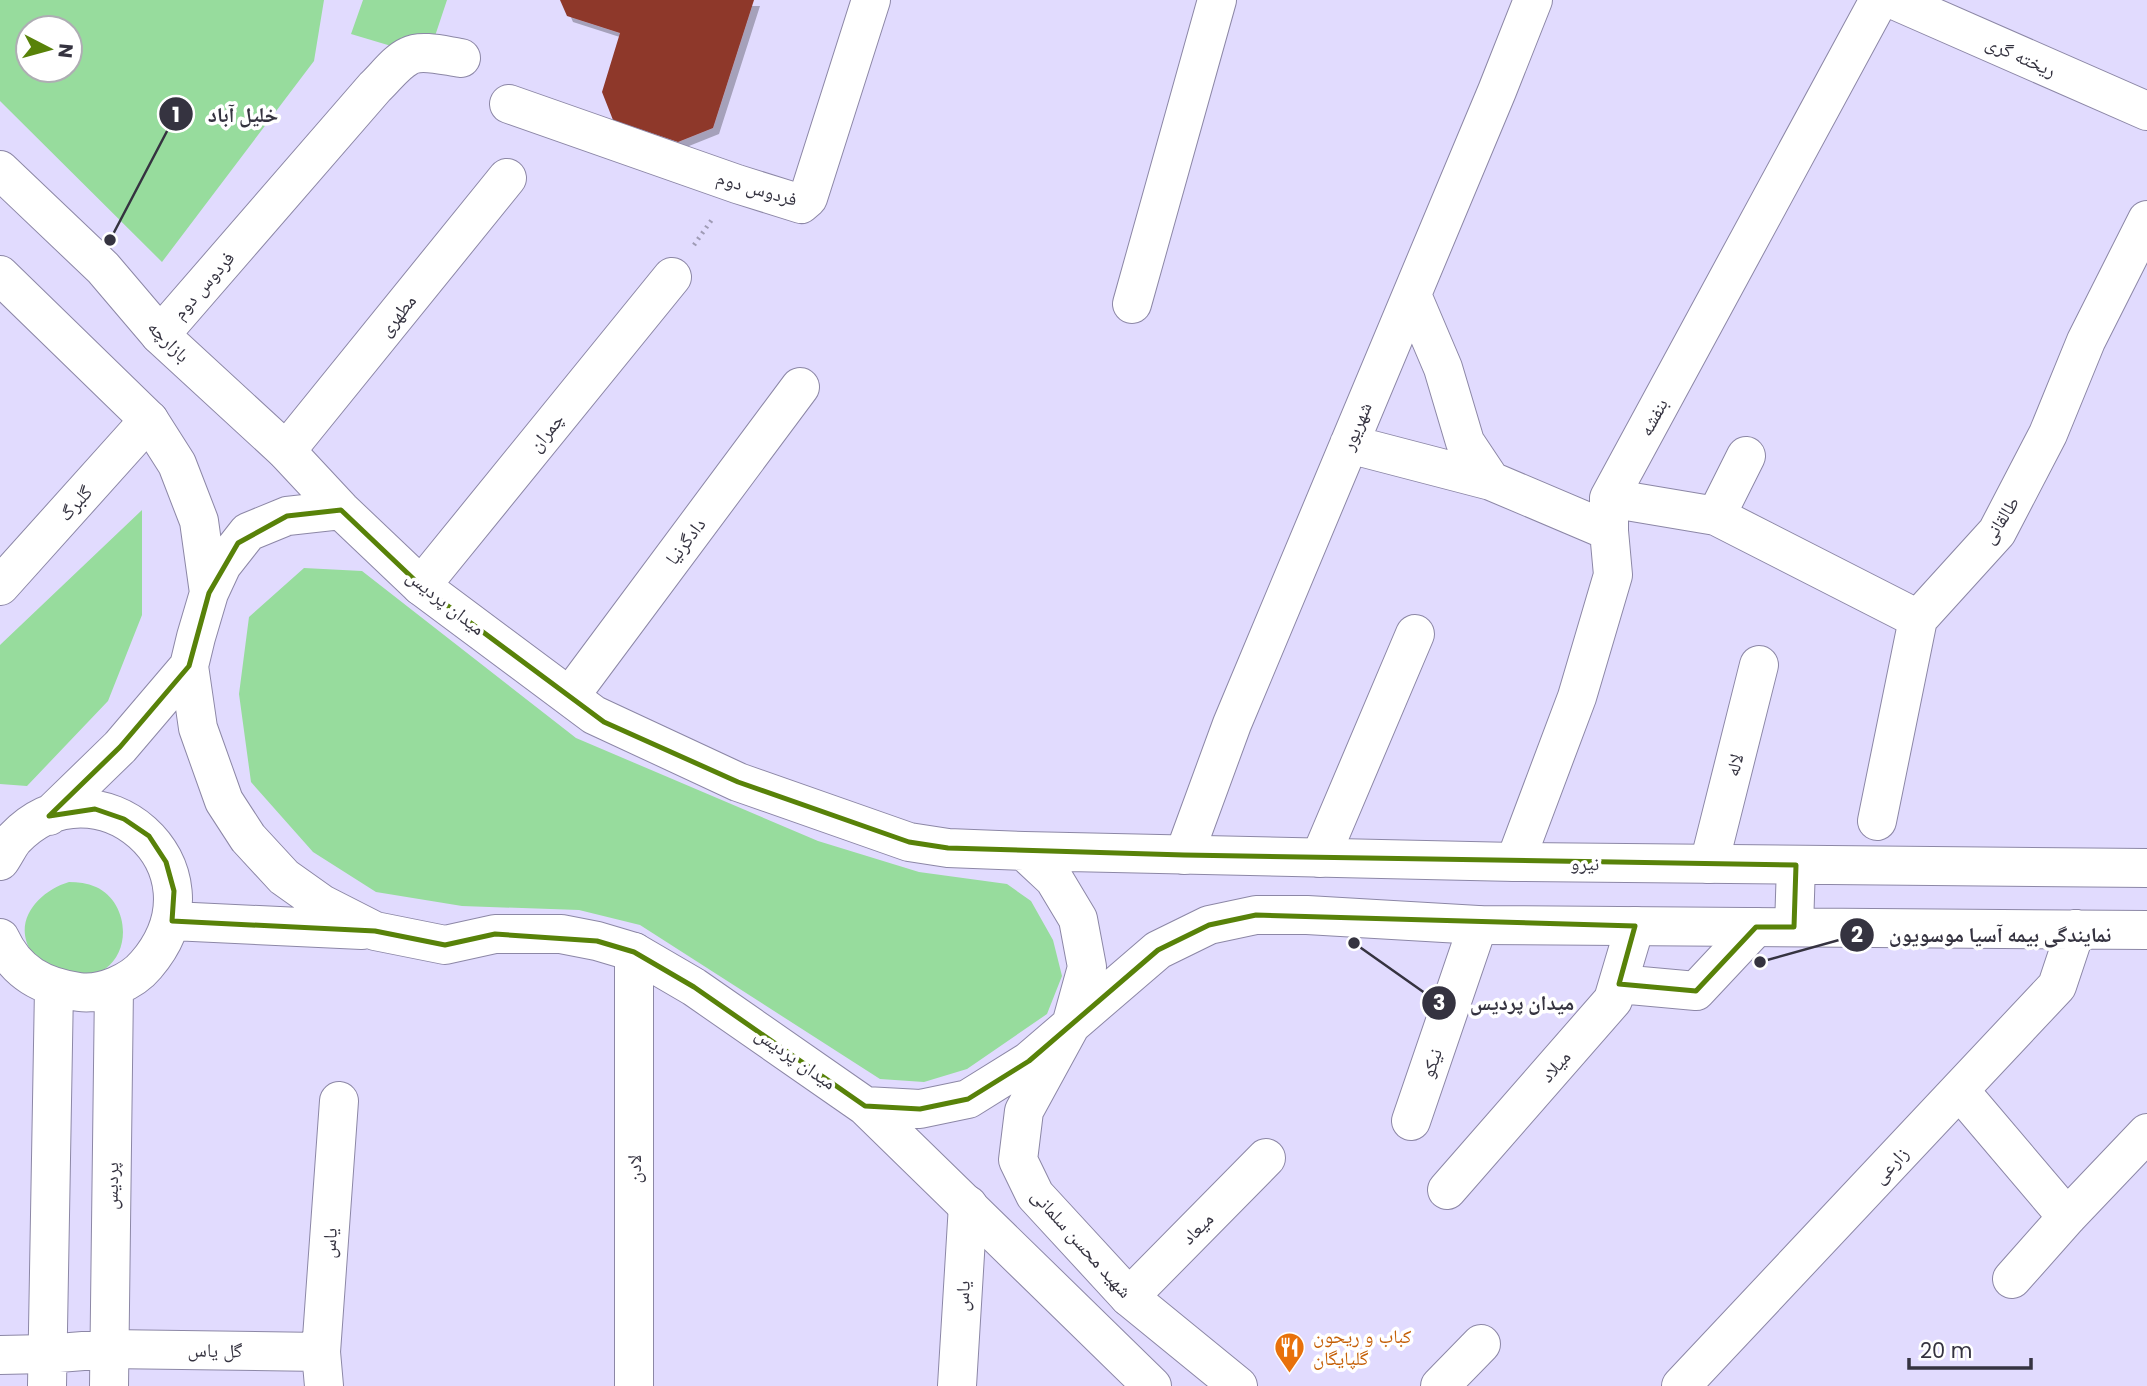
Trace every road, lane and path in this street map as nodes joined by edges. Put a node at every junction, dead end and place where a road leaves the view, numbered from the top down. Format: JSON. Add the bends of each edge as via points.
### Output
{"nodes":[{"id":1,"x":871,"y":0,"type":"edge"},
{"id":2,"x":1217,"y":0,"type":"edge"},
{"id":3,"x":1533,"y":0,"type":"edge"},
{"id":4,"x":1878,"y":0,"type":"edge"},
{"id":5,"x":1894,"y":0,"type":"edge"},
{"id":6,"x":461,"y":58,"type":"dead end"},
{"id":7,"x":509,"y":104,"type":"dead end"},
{"id":8,"x":2147,"y":111,"type":"edge"},
{"id":9,"x":0,"y":170,"type":"edge"},
{"id":10,"x":507,"y":178,"type":"dead end"},
{"id":11,"x":737,"y":184,"type":"junction"},
{"id":12,"x":2147,"y":220,"type":"edge"},
{"id":13,"x":0,"y":275,"type":"edge"},
{"id":14,"x":672,"y":278,"type":"joint"},
{"id":15,"x":1412,"y":295,"type":"junction"},
{"id":16,"x":1132,"y":304,"type":"dead end"},
{"id":17,"x":160,"y":335,"type":"junction"},
{"id":18,"x":800,"y":387,"type":"dead end"},
{"id":19,"x":149,"y":420,"type":"junction"},
{"id":20,"x":1349,"y":444,"type":"junction"},
{"id":21,"x":286,"y":451,"type":"junction"},
{"id":22,"x":1746,"y":456,"type":"dead end"},
{"id":23,"x":1491,"y":481,"type":"junction"},
{"id":24,"x":341,"y":510,"type":"junction"},
{"id":25,"x":1609,"y":515,"type":"junction"},
{"id":26,"x":1716,"y":516,"type":"junction"},
{"id":27,"x":0,"y":586,"type":"edge"},
{"id":28,"x":421,"y":586,"type":"junction"},
{"id":29,"x":209,"y":593,"type":"junction"},
{"id":30,"x":1918,"y":619,"type":"junction"},
{"id":31,"x":1415,"y":634,"type":"dead end"},
{"id":32,"x":1759,"y":665,"type":"dead end"},
{"id":33,"x":189,"y":666,"type":"junction"},
{"id":34,"x":570,"y":696,"type":"junction"},
{"id":35,"x":49,"y":816,"type":"junction"},
{"id":36,"x":1877,"y":821,"type":"dead end"},
{"id":37,"x":1024,"y":851,"type":"junction"},
{"id":38,"x":1184,"y":855,"type":"junction"},
{"id":39,"x":1320,"y":858,"type":"junction"},
{"id":40,"x":0,"y":861,"type":"edge"},
{"id":41,"x":1515,"y":862,"type":"junction"},
{"id":42,"x":1709,"y":864,"type":"junction"},
{"id":43,"x":1796,"y":865,"type":"junction"},
{"id":44,"x":2147,"y":868,"type":"edge"},
{"id":45,"x":172,"y":921,"type":"junction"},
{"id":46,"x":1478,"y":925,"type":"junction"},
{"id":47,"x":1635,"y":926,"type":"junction"},
{"id":48,"x":1756,"y":927,"type":"junction"},
{"id":49,"x":1794,"y":927,"type":"junction"},
{"id":50,"x":2076,"y":929,"type":"junction"},
{"id":51,"x":2147,"y":930,"type":"edge"},
{"id":52,"x":375,"y":931,"type":"junction"},
{"id":53,"x":0,"y":938,"type":"edge"},
{"id":54,"x":634,"y":952,"type":"junction"},
{"id":55,"x":1619,"y":984,"type":"junction"},
{"id":56,"x":114,"y":987,"type":"junction"},
{"id":57,"x":54,"y":988,"type":"junction"},
{"id":58,"x":1071,"y":1025,"type":"junction"},
{"id":59,"x":1960,"y":1091,"type":"junction"},
{"id":60,"x":339,"y":1101,"type":"dead end"},
{"id":61,"x":865,"y":1106,"type":"junction"},
{"id":62,"x":1411,"y":1121,"type":"dead end"},
{"id":63,"x":2146,"y":1138,"type":"edge"},
{"id":64,"x":1266,"y":1158,"type":"dead end"},
{"id":65,"x":1447,"y":1190,"type":"dead end"},
{"id":66,"x":968,"y":1205,"type":"junction"},
{"id":67,"x":2067,"y":1217,"type":"junction"},
{"id":68,"x":2012,"y":1279,"type":"dead end"},
{"id":69,"x":1129,"y":1297,"type":"junction"},
{"id":70,"x":1481,"y":1344,"type":"dead end"},
{"id":71,"x":108,"y":1349,"type":"junction"},
{"id":72,"x":0,"y":1354,"type":"edge"},
{"id":73,"x":322,"y":1369,"type":"edge"},
{"id":74,"x":47,"y":1370,"type":"edge"},
{"id":75,"x":109,"y":1386,"type":"edge"},
{"id":76,"x":634,"y":1386,"type":"edge"},
{"id":77,"x":957,"y":1386,"type":"edge"},
{"id":78,"x":1152,"y":1386,"type":"edge"},
{"id":79,"x":1238,"y":1386,"type":"edge"},
{"id":80,"x":1440,"y":1386,"type":"edge"},
{"id":81,"x":1681,"y":1386,"type":"edge"}],
"edges":[{"from":1,"to":11,"type":"street","name":"فردوس دوم","via":[[805,202]]},
{"from":2,"to":16,"type":"street"},
{"from":3,"to":15,"type":"street","name":"شهریور"},
{"from":4,"to":25,"type":"street","name":"بنفشه"},
{"from":5,"to":8,"type":"street","name":"ریخته گری"},
{"from":6,"to":17,"type":"street","name":"فردوس دوم","via":[[418,53],[402,61]]},
{"from":7,"to":11,"type":"street","name":"فردوس دوم"},
{"from":9,"to":17,"type":"street","name":"بازارچه","via":[[103,268]]},
{"from":10,"to":21,"type":"street","name":"مطهری"},
{"from":11,"to":14,"type":"path"},
{"from":12,"to":30,"type":"street","name":"طالقانی","via":[[2086,341],[2048,434],[1997,532]]},
{"from":13,"to":19,"type":"street"},
{"from":14,"to":28,"type":"street","name":"چمران"},
{"from":15,"to":20,"type":"street","name":"شهریور"},
{"from":15,"to":23,"type":"street","via":[[1443,368],[1465,442]]},
{"from":17,"to":21,"type":"street","name":"بازارچه"},
{"from":18,"to":34,"type":"street","name":"دادگرنیا"},
{"from":19,"to":27,"type":"street","name":"گلبرگ"},
{"from":19,"to":29,"type":"street","via":[[177,464],[199,521]]},
{"from":20,"to":23,"type":"street"},
{"from":20,"to":38,"type":"street","name":"شهریور","via":[[1232,723]]},
{"from":21,"to":24,"type":"street","name":"بازارچه"},
{"from":22,"to":26,"type":"street"},
{"from":23,"to":25,"type":"street"},
{"from":24,"to":28,"type":"street","name":"میدان پردیس"},
{"from":24,"to":29,"type":"street","name":"میدان پردیس","via":[[287,516],[248,532],[222,565]]},
{"from":25,"to":26,"type":"street"},
{"from":25,"to":41,"type":"street","via":[[1613,575],[1577,697]]},
{"from":26,"to":30,"type":"street"},
{"from":28,"to":34,"type":"street","name":"میدان پردیس"},
{"from":29,"to":33,"type":"street","name":"میدان پردیس"},
{"from":30,"to":36,"type":"street"},
{"from":31,"to":39,"type":"street"},
{"from":32,"to":42,"type":"street","name":"لاله"},
{"from":33,"to":35,"type":"street","via":[[120,747]]},
{"from":33,"to":52,"type":"street","name":"میدان پردیس","via":[[202,740],[224,801],[248,838],[284,877],[322,904]]},
{"from":34,"to":37,"type":"street","name":"میدان پردیس","via":[[604,722],[738,782],[874,831],[948,848]]},
{"from":35,"to":40,"type":"street","via":[[14,839]]},
{"from":35,"to":45,"type":"street","via":[[65,810],[95,809],[124,819],[149,836],[166,862],[174,891]]},
{"from":37,"to":38,"type":"street","name":"نیرو"},
{"from":37,"to":58,"type":"street","via":[[1054,879],[1078,919],[1087,967]]},
{"from":38,"to":39,"type":"street","name":"نیرو"},
{"from":39,"to":41,"type":"street","name":"نیرو"},
{"from":41,"to":42,"type":"street","name":"نیرو"},
{"from":42,"to":43,"type":"street","name":"نیرو"},
{"from":43,"to":44,"type":"street","name":"نیرو"},
{"from":43,"to":49,"type":"street"},
{"from":45,"to":52,"type":"street"},
{"from":45,"to":56,"type":"street","via":[[160,949],[141,972]]},
{"from":46,"to":47,"type":"street"},
{"from":46,"to":58,"type":"street","via":[[1255,915],[1209,925],[1158,950]]},
{"from":46,"to":62,"type":"street","name":"نیکو"},
{"from":47,"to":48,"type":"street"},
{"from":47,"to":55,"type":"street","name":"میلاد"},
{"from":48,"to":49,"type":"street"},
{"from":48,"to":55,"type":"street","via":[[1696,991]]},
{"from":49,"to":50,"type":"street"},
{"from":50,"to":51,"type":"street"},
{"from":50,"to":59,"type":"street","name":"زارعی","via":[[2057,986]]},
{"from":52,"to":54,"type":"street","name":"میدان پردیس","via":[[445,945],[495,934],[561,934]]},
{"from":53,"to":57,"type":"street","via":[[27,974]]},
{"from":54,"to":61,"type":"street","name":"میدان پردیس","via":[[694,986]]},
{"from":54,"to":76,"type":"street","name":"لادن"},
{"from":55,"to":65,"type":"street","name":"میلاد","via":[[1613,1000]]},
{"from":56,"to":57,"type":"street","via":[[84,992]]},
{"from":56,"to":71,"type":"street","name":"پردیس"},
{"from":57,"to":74,"type":"street"},
{"from":58,"to":61,"type":"street","via":[[1029,1061],[968,1099],[920,1108]]},
{"from":58,"to":69,"type":"street","name":"شهید محسن سلمانی","via":[[1024,1111],[1018,1160],[1035,1195]]},
{"from":59,"to":67,"type":"street"},
{"from":59,"to":81,"type":"street","name":"زارعی"},
{"from":60,"to":73,"type":"street","name":"یاس"},
{"from":61,"to":66,"type":"street"},
{"from":63,"to":67,"type":"street"},
{"from":64,"to":69,"type":"street","name":"میعاد"},
{"from":66,"to":77,"type":"street","name":"یاس"},
{"from":66,"to":78,"type":"street"},
{"from":67,"to":68,"type":"street"},
{"from":69,"to":79,"type":"street","name":"شهید محسن سلمانی"},
{"from":70,"to":80,"type":"street"},
{"from":71,"to":73,"type":"street","name":"گل یاس"},
{"from":71,"to":74,"type":"street","name":"گل یاس"},
{"from":71,"to":75,"type":"street","name":"پردیس"},
{"from":72,"to":74,"type":"street"}]}
